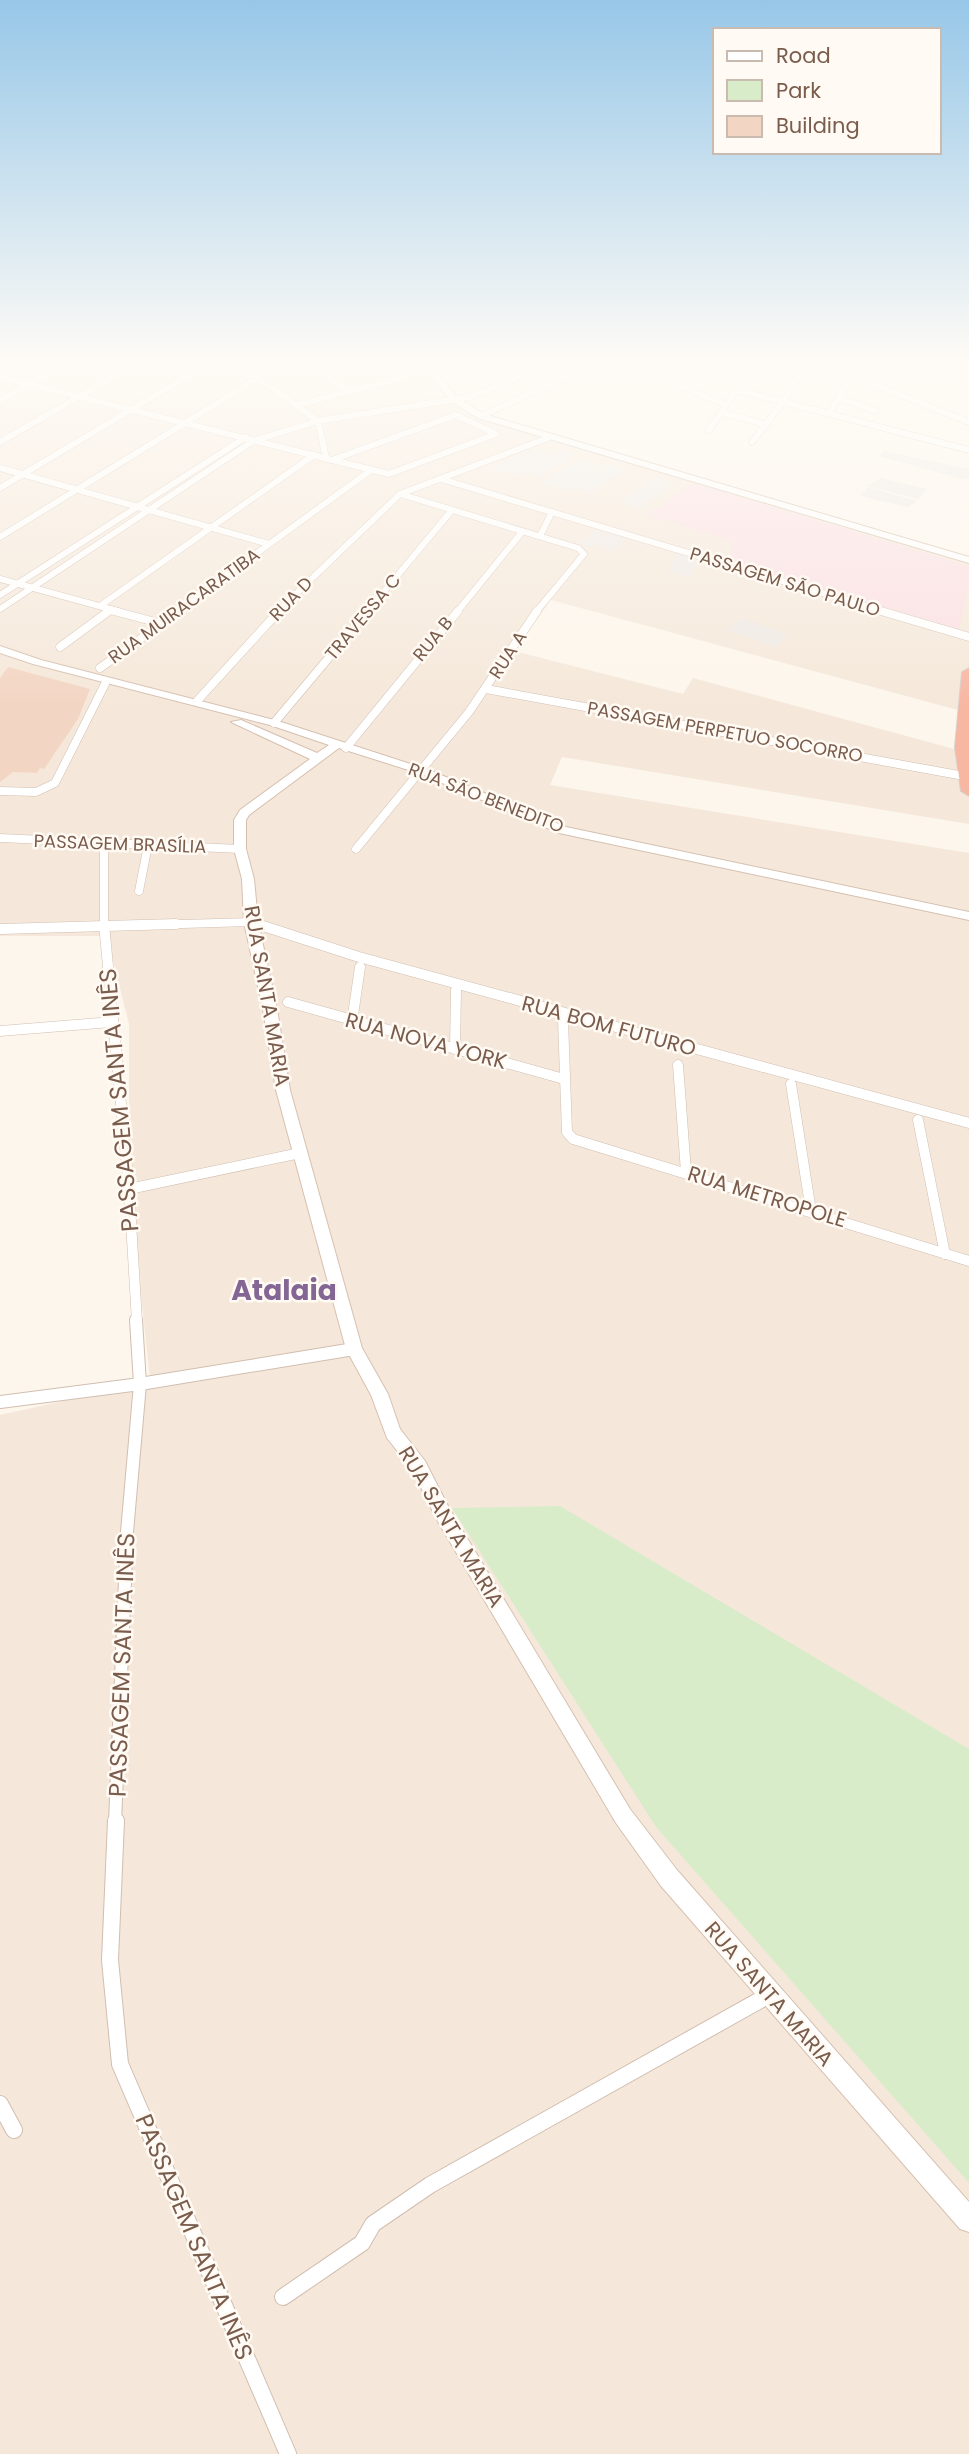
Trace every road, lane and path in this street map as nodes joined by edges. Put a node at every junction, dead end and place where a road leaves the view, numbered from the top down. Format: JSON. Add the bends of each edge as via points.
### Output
{"nodes":[{"id":1,"x":19,"y":478,"type":"edge"},
{"id":2,"x":33,"y":478,"type":"edge"},
{"id":3,"x":97,"y":478,"type":"edge"},
{"id":4,"x":182,"y":478,"type":"edge"},
{"id":5,"x":196,"y":478,"type":"edge"},
{"id":6,"x":283,"y":478,"type":"edge"},
{"id":7,"x":361,"y":478,"type":"edge"},
{"id":8,"x":441,"y":478,"type":"joint"},
{"id":9,"x":684,"y":478,"type":"edge"},
{"id":10,"x":0,"y":488,"type":"edge"},
{"id":11,"x":78,"y":489,"type":"junction"},
{"id":12,"x":400,"y":494,"type":"junction"},
{"id":13,"x":138,"y":506,"type":"junction"},
{"id":14,"x":149,"y":509,"type":"junction"},
{"id":15,"x":452,"y":510,"type":"junction"},
{"id":16,"x":552,"y":512,"type":"junction"},
{"id":17,"x":212,"y":527,"type":"junction"},
{"id":18,"x":522,"y":531,"type":"junction"},
{"id":19,"x":0,"y":537,"type":"edge"},
{"id":20,"x":540,"y":537,"type":"junction"},
{"id":21,"x":269,"y":544,"type":"junction"},
{"id":22,"x":969,"y":560,"type":"edge"},
{"id":23,"x":0,"y":579,"type":"edge"},
{"id":24,"x":19,"y":584,"type":"junction"},
{"id":25,"x":32,"y":588,"type":"junction"},
{"id":26,"x":0,"y":595,"type":"edge"},
{"id":27,"x":100,"y":606,"type":"junction"},
{"id":28,"x":0,"y":609,"type":"edge"},
{"id":29,"x":111,"y":609,"type":"junction"},
{"id":30,"x":163,"y":624,"type":"junction"},
{"id":31,"x":969,"y":637,"type":"edge"},
{"id":32,"x":1,"y":645,"type":"edge"},
{"id":33,"x":60,"y":647,"type":"dead end"},
{"id":34,"x":95,"y":672,"type":"junction"},
{"id":35,"x":969,"y":672,"type":"edge"},
{"id":36,"x":105,"y":684,"type":"junction"},
{"id":37,"x":486,"y":689,"type":"junction"},
{"id":38,"x":197,"y":701,"type":"junction"},
{"id":39,"x":274,"y":723,"type":"junction"},
{"id":40,"x":341,"y":746,"type":"junction"},
{"id":41,"x":318,"y":758,"type":"junction"},
{"id":42,"x":425,"y":772,"type":"junction"},
{"id":43,"x":967,"y":783,"type":"edge"},
{"id":44,"x":0,"y":791,"type":"edge"},
{"id":45,"x":0,"y":838,"type":"edge"},
{"id":46,"x":104,"y":843,"type":"junction"},
{"id":47,"x":148,"y":845,"type":"junction"},
{"id":48,"x":240,"y":849,"type":"junction"},
{"id":49,"x":356,"y":849,"type":"dead end"},
{"id":50,"x":139,"y":891,"type":"dead end"},
{"id":51,"x":969,"y":916,"type":"edge"},
{"id":52,"x":251,"y":922,"type":"junction"},
{"id":53,"x":104,"y":928,"type":"junction"},
{"id":54,"x":0,"y":929,"type":"edge"},
{"id":55,"x":360,"y":967,"type":"dead end"},
{"id":56,"x":456,"y":990,"type":"dead end"},
{"id":57,"x":288,"y":1002,"type":"dead end"},
{"id":58,"x":563,"y":1020,"type":"dead end"},
{"id":59,"x":112,"y":1022,"type":"junction"},
{"id":60,"x":352,"y":1022,"type":"junction"},
{"id":61,"x":0,"y":1031,"type":"edge"},
{"id":62,"x":455,"y":1049,"type":"junction"},
{"id":63,"x":678,"y":1065,"type":"dead end"},
{"id":64,"x":564,"y":1079,"type":"junction"},
{"id":65,"x":791,"y":1084,"type":"dead end"},
{"id":66,"x":918,"y":1120,"type":"dead end"},
{"id":67,"x":969,"y":1123,"type":"edge"},
{"id":68,"x":300,"y":1153,"type":"junction"},
{"id":69,"x":687,"y":1172,"type":"junction"},
{"id":70,"x":129,"y":1189,"type":"junction"},
{"id":71,"x":811,"y":1211,"type":"junction"},
{"id":72,"x":945,"y":1254,"type":"junction"},
{"id":73,"x":969,"y":1261,"type":"edge"},
{"id":74,"x":355,"y":1349,"type":"junction"},
{"id":75,"x":140,"y":1384,"type":"junction"},
{"id":76,"x":0,"y":1402,"type":"edge"},
{"id":77,"x":769,"y":1995,"type":"junction"},
{"id":78,"x":0,"y":2104,"type":"edge"},
{"id":79,"x":14,"y":2130,"type":"dead end"},
{"id":80,"x":969,"y":2220,"type":"edge"},
{"id":81,"x":283,"y":2297,"type":"dead end"},
{"id":82,"x":288,"y":2454,"type":"edge"}],
"edges":[{"from":1,"to":10,"type":"street"},
{"from":2,"to":11,"type":"street"},
{"from":3,"to":11,"type":"street"},
{"from":4,"to":13,"type":"street"},
{"from":5,"to":14,"type":"street"},
{"from":6,"to":17,"type":"street"},
{"from":7,"to":21,"type":"street","name":"RUA MUIRACARATIBA"},
{"from":8,"to":12,"type":"street","name":"RUA D"},
{"from":8,"to":16,"type":"street","name":"PASSAGEM SÃO PAULO"},
{"from":9,"to":22,"type":"street"},
{"from":11,"to":13,"type":"street"},
{"from":11,"to":19,"type":"street"},
{"from":12,"to":15,"type":"street"},
{"from":12,"to":38,"type":"street","name":"RUA D","via":[[292,596]]},
{"from":13,"to":14,"type":"street"},
{"from":13,"to":24,"type":"street"},
{"from":14,"to":17,"type":"street"},
{"from":14,"to":25,"type":"street"},
{"from":15,"to":18,"type":"street"},
{"from":15,"to":39,"type":"street","name":"TRAVESSA C"},
{"from":16,"to":20,"type":"street"},
{"from":16,"to":31,"type":"street","name":"PASSAGEM SÃO PAULO"},
{"from":17,"to":21,"type":"street"},
{"from":17,"to":27,"type":"street"},
{"from":18,"to":20,"type":"street"},
{"from":18,"to":40,"type":"street","name":"RUA B"},
{"from":20,"to":37,"type":"street","name":"RUA A","via":[[584,554],[542,601]]},
{"from":21,"to":30,"type":"street","name":"RUA MUIRACARATIBA"},
{"from":23,"to":24,"type":"street"},
{"from":24,"to":25,"type":"street"},
{"from":24,"to":26,"type":"street"},
{"from":25,"to":27,"type":"street"},
{"from":25,"to":28,"type":"street"},
{"from":27,"to":29,"type":"street"},
{"from":29,"to":30,"type":"street"},
{"from":29,"to":33,"type":"street"},
{"from":30,"to":34,"type":"street","name":"RUA MUIRACARATIBA"},
{"from":32,"to":34,"type":"street","name":"RUA SÃO BENEDITO","via":[[37,663]]},
{"from":34,"to":36,"type":"street","name":"RUA SÃO BENEDITO"},
{"from":34,"to":38,"type":"street","name":"RUA SÃO BENEDITO"},
{"from":35,"to":43,"type":"highway","via":[[963,716]]},
{"from":36,"to":41,"type":"street","name":"RUA SÃO BENEDITO","via":[[244,724]]},
{"from":36,"to":44,"type":"street","via":[[55,783],[31,793]]},
{"from":37,"to":42,"type":"street","name":"RUA A"},
{"from":37,"to":43,"type":"street","name":"PASSAGEM PERPETUO SOCORRO"},
{"from":38,"to":39,"type":"street","name":"RUA SÃO BENEDITO"},
{"from":39,"to":40,"type":"street","name":"RUA SÃO BENEDITO"},
{"from":40,"to":41,"type":"street","name":"RUA SANTA MARIA"},
{"from":40,"to":42,"type":"street","name":"RUA SÃO BENEDITO"},
{"from":41,"to":48,"type":"street","name":"RUA SANTA MARIA","via":[[244,813]]},
{"from":42,"to":49,"type":"street","name":"RUA A"},
{"from":42,"to":51,"type":"street","name":"RUA SÃO BENEDITO","via":[[563,830]]},
{"from":45,"to":46,"type":"street","name":"PASSAGEM BRASÍLIA"},
{"from":46,"to":47,"type":"street","name":"PASSAGEM BRASÍLIA"},
{"from":46,"to":53,"type":"street","name":"PASSAGEM SANTA INÊS"},
{"from":47,"to":48,"type":"street","name":"PASSAGEM BRASÍLIA"},
{"from":47,"to":50,"type":"street"},
{"from":48,"to":52,"type":"street","name":"RUA SANTA MARIA"},
{"from":52,"to":53,"type":"street"},
{"from":52,"to":67,"type":"street","name":"RUA BOM FUTURO","via":[[359,957]]},
{"from":52,"to":68,"type":"street","name":"RUA SANTA MARIA","via":[[283,1090]]},
{"from":53,"to":54,"type":"street"},
{"from":53,"to":59,"type":"street","name":"PASSAGEM SANTA INÊS"},
{"from":55,"to":60,"type":"street"},
{"from":56,"to":62,"type":"street"},
{"from":57,"to":60,"type":"street","name":"RUA NOVA YORK"},
{"from":58,"to":64,"type":"street"},
{"from":59,"to":61,"type":"street"},
{"from":59,"to":70,"type":"street","name":"PASSAGEM SANTA INÊS"},
{"from":60,"to":62,"type":"street","name":"RUA NOVA YORK"},
{"from":62,"to":64,"type":"street","name":"RUA NOVA YORK"},
{"from":63,"to":69,"type":"street"},
{"from":64,"to":69,"type":"street","name":"RUA METROPOLE","via":[[567,1132],[573,1139]]},
{"from":65,"to":71,"type":"street"},
{"from":66,"to":72,"type":"street"},
{"from":68,"to":70,"type":"street"},
{"from":68,"to":74,"type":"street","name":"RUA SANTA MARIA"},
{"from":69,"to":71,"type":"street","name":"RUA METROPOLE"},
{"from":70,"to":75,"type":"street","name":"PASSAGEM SANTA INÊS"},
{"from":71,"to":72,"type":"street","name":"RUA METROPOLE"},
{"from":72,"to":73,"type":"street","name":"RUA METROPOLE"},
{"from":74,"to":75,"type":"street"},
{"from":74,"to":77,"type":"street","name":"RUA SANTA MARIA","via":[[393,1433],[419,1466],[623,1816],[669,1878]]},
{"from":75,"to":76,"type":"street"},
{"from":75,"to":82,"type":"street","name":"PASSAGEM SANTA INÊS","via":[[127,1532],[110,1960],[120,2064]]},
{"from":77,"to":80,"type":"street","name":"RUA SANTA MARIA"},
{"from":77,"to":81,"type":"street","via":[[430,2185],[373,2224],[362,2243]]},
{"from":78,"to":79,"type":"street"}]}
